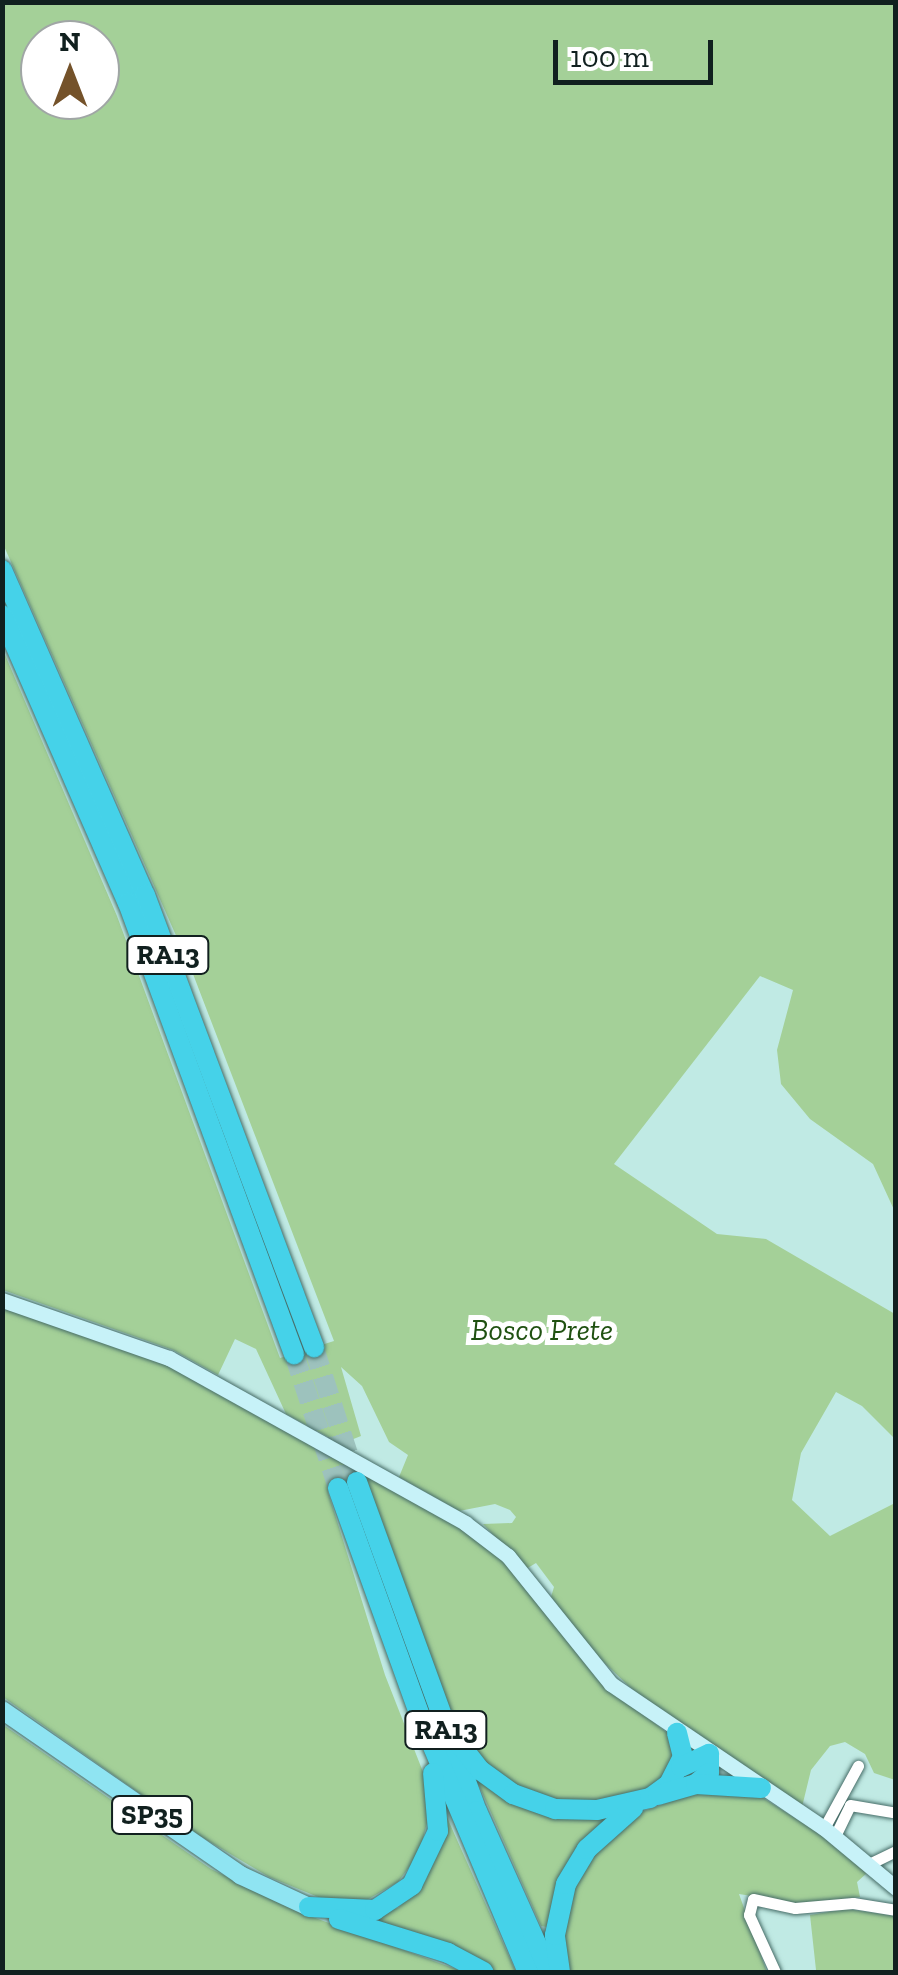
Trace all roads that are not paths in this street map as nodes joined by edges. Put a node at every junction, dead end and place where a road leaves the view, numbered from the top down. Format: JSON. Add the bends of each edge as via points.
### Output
{"nodes":[{"id":1,"x":2,"y":570,"type":"edge"},
{"id":2,"x":2,"y":615,"type":"edge"},
{"id":3,"x":2,"y":1300,"type":"edge"},
{"id":4,"x":347,"y":1485,"type":"tunnel mouth"},
{"id":5,"x":391,"y":1611,"type":"junction"},
{"id":6,"x":2,"y":1710,"type":"edge"},
{"id":7,"x":677,"y":1732,"type":"junction"},
{"id":8,"x":710,"y":1754,"type":"junction"},
{"id":9,"x":681,"y":1766,"type":"junction"},
{"id":10,"x":858,"y":1766,"type":"dead end"},
{"id":11,"x":696,"y":1784,"type":"junction"},
{"id":12,"x":761,"y":1788,"type":"junction"},
{"id":13,"x":650,"y":1798,"type":"junction"},
{"id":14,"x":892,"y":1812,"type":"dead end"},
{"id":15,"x":829,"y":1832,"type":"junction"},
{"id":16,"x":896,"y":1851,"type":"edge"},
{"id":17,"x":869,"y":1864,"type":"junction"},
{"id":18,"x":896,"y":1888,"type":"edge"},
{"id":19,"x":309,"y":1907,"type":"junction"},
{"id":20,"x":896,"y":1910,"type":"edge"},
{"id":21,"x":483,"y":1972,"type":"edge"},
{"id":22,"x":528,"y":1972,"type":"edge"},
{"id":23,"x":549,"y":1972,"type":"edge"},
{"id":24,"x":560,"y":1972,"type":"edge"},
{"id":25,"x":775,"y":1972,"type":"edge"}],
"edges":[{"from":1,"to":2,"type":"highway","number":"RA13","via":[[145,894],[304,1351],[128,903]]},
{"from":3,"to":7,"type":"main road","via":[[169,1358],[465,1522],[508,1556],[601,1674]]},
{"from":4,"to":5,"type":"highway","number":"RA13"},
{"from":5,"to":13,"type":"highway","via":[[461,1748],[490,1779],[532,1802],[565,1810]]},
{"from":5,"to":19,"type":"highway","via":[[436,1782],[436,1843],[420,1876],[393,1901],[360,1913]]},
{"from":5,"to":22,"type":"highway","number":"RA13"},
{"from":5,"to":23,"type":"highway","number":"RA13"},
{"from":6,"to":19,"type":"main road","number":"SP35","via":[[240,1876]]},
{"from":7,"to":8,"type":"main road"},
{"from":7,"to":9,"type":"highway"},
{"from":8,"to":9,"type":"highway"},
{"from":8,"to":11,"type":"highway","via":[[708,1773]]},
{"from":8,"to":12,"type":"main road"},
{"from":9,"to":13,"type":"highway"},
{"from":10,"to":15,"type":"street"},
{"from":11,"to":12,"type":"highway"},
{"from":11,"to":13,"type":"highway"},
{"from":12,"to":15,"type":"main road"},
{"from":13,"to":24,"type":"highway","via":[[606,1828],[572,1871],[555,1935]]},
{"from":14,"to":15,"type":"street","via":[[850,1804]]},
{"from":15,"to":17,"type":"main road"},
{"from":16,"to":17,"type":"street"},
{"from":17,"to":18,"type":"main road"},
{"from":19,"to":21,"type":"highway","via":[[448,1953]]},
{"from":20,"to":25,"type":"street","via":[[852,1903],[795,1908],[754,1899],[749,1915]]}]}
